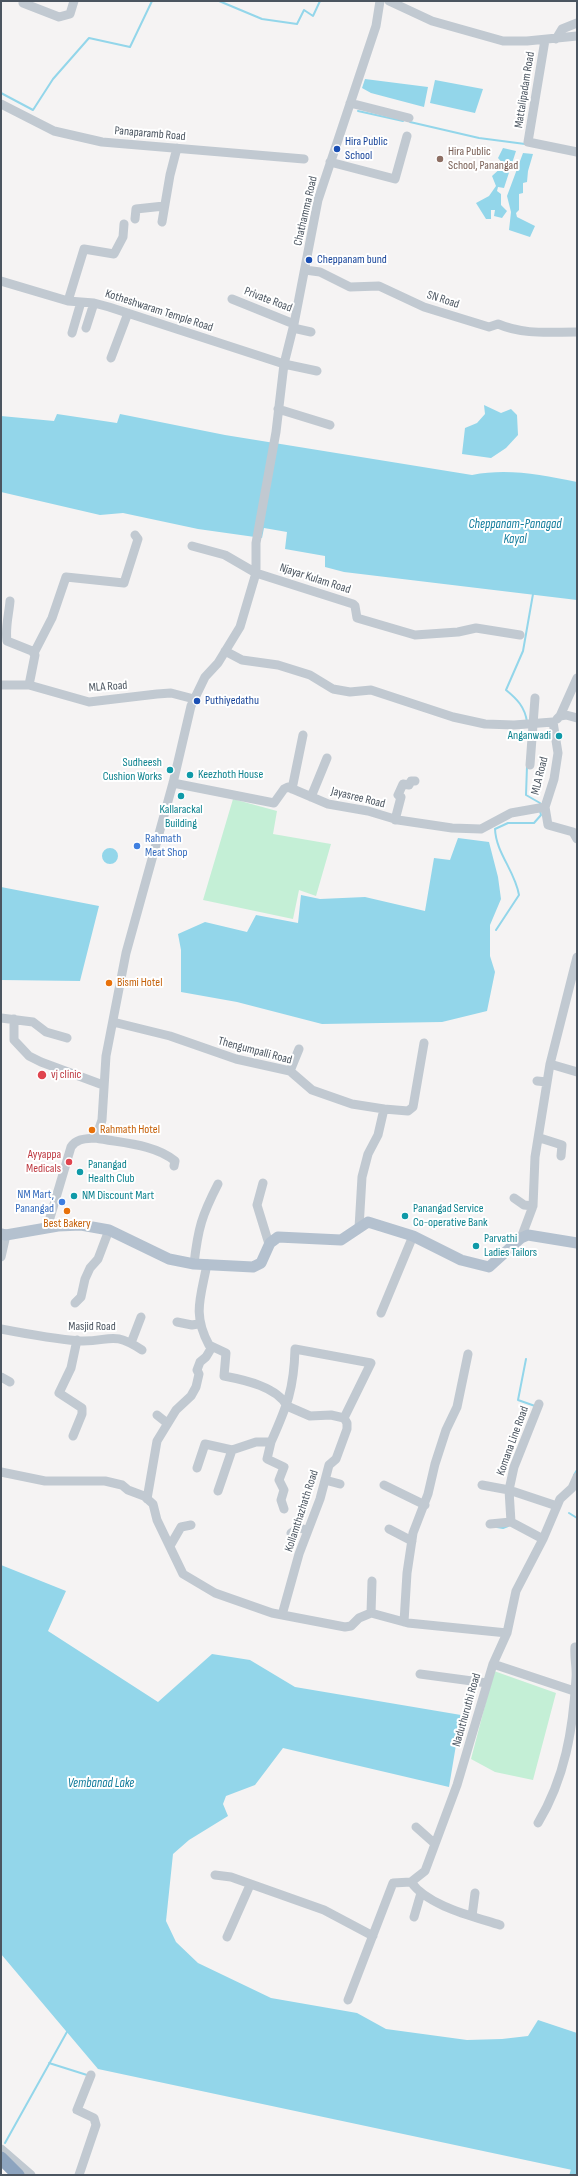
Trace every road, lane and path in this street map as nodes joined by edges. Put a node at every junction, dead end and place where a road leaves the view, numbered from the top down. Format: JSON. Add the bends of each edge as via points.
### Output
{"nodes":[{"id":1,"x":74,"y":1,"type":"edge"},
{"id":2,"x":380,"y":1,"type":"edge"},
{"id":3,"x":389,"y":1,"type":"edge"},
{"id":4,"x":23,"y":3,"type":"dead end"},
{"id":5,"x":42,"y":5,"type":"edge"},
{"id":6,"x":577,"y":23,"type":"edge"},
{"id":7,"x":577,"y":36,"type":"edge"},
{"id":8,"x":556,"y":39,"type":"junction"},
{"id":9,"x":545,"y":40,"type":"junction"},
{"id":10,"x":350,"y":103,"type":"junction"},
{"id":11,"x":1,"y":104,"type":"edge"},
{"id":12,"x":409,"y":118,"type":"dead end"},
{"id":13,"x":407,"y":136,"type":"dead end"},
{"id":14,"x":178,"y":148,"type":"junction"},
{"id":15,"x":577,"y":152,"type":"edge"},
{"id":16,"x":304,"y":159,"type":"dead end"},
{"id":17,"x":330,"y":162,"type":"junction"},
{"id":18,"x":164,"y":206,"type":"junction"},
{"id":19,"x":136,"y":219,"type":"dead end"},
{"id":20,"x":162,"y":222,"type":"dead end"},
{"id":21,"x":124,"y":224,"type":"dead end"},
{"id":22,"x":305,"y":270,"type":"junction"},
{"id":23,"x":1,"y":281,"type":"edge"},
{"id":24,"x":232,"y":300,"type":"dead end"},
{"id":25,"x":68,"y":301,"type":"junction"},
{"id":26,"x":81,"y":302,"type":"junction"},
{"id":27,"x":94,"y":303,"type":"junction"},
{"id":28,"x":128,"y":314,"type":"junction"},
{"id":29,"x":294,"y":326,"type":"junction"},
{"id":30,"x":86,"y":328,"type":"dead end"},
{"id":31,"x":311,"y":332,"type":"dead end"},
{"id":32,"x":572,"y":332,"type":"edge"},
{"id":33,"x":72,"y":333,"type":"dead end"},
{"id":34,"x":111,"y":358,"type":"dead end"},
{"id":35,"x":284,"y":364,"type":"junction"},
{"id":36,"x":317,"y":372,"type":"dead end"},
{"id":37,"x":278,"y":408,"type":"junction"},
{"id":38,"x":330,"y":425,"type":"dead end"},
{"id":39,"x":135,"y":535,"type":"dead end"},
{"id":40,"x":192,"y":546,"type":"dead end"},
{"id":41,"x":256,"y":572,"type":"junction"},
{"id":42,"x":10,"y":600,"type":"dead end"},
{"id":43,"x":520,"y":635,"type":"dead end"},
{"id":44,"x":225,"y":651,"type":"junction"},
{"id":45,"x":34,"y":653,"type":"junction"},
{"id":46,"x":577,"y":678,"type":"edge"},
{"id":47,"x":1,"y":685,"type":"edge"},
{"id":48,"x":29,"y":685,"type":"junction"},
{"id":49,"x":535,"y":698,"type":"dead end"},
{"id":50,"x":194,"y":699,"type":"junction"},
{"id":51,"x":577,"y":718,"type":"edge"},
{"id":52,"x":556,"y":719,"type":"junction"},
{"id":53,"x":529,"y":723,"type":"junction"},
{"id":54,"x":303,"y":735,"type":"dead end"},
{"id":55,"x":327,"y":758,"type":"dead end"},
{"id":56,"x":530,"y":765,"type":"dead end"},
{"id":57,"x":415,"y":781,"type":"dead end"},
{"id":58,"x":173,"y":783,"type":"junction"},
{"id":59,"x":292,"y":789,"type":"junction"},
{"id":60,"x":311,"y":797,"type":"junction"},
{"id":61,"x":542,"y":808,"type":"junction"},
{"id":62,"x":395,"y":820,"type":"junction"},
{"id":63,"x":577,"y":839,"type":"edge"},
{"id":64,"x":577,"y":958,"type":"edge"},
{"id":65,"x":577,"y":992,"type":"edge"},
{"id":66,"x":567,"y":993,"type":"junction"},
{"id":67,"x":1,"y":1018,"type":"edge"},
{"id":68,"x":14,"y":1019,"type":"junction"},
{"id":69,"x":113,"y":1022,"type":"junction"},
{"id":70,"x":67,"y":1038,"type":"dead end"},
{"id":71,"x":424,"y":1043,"type":"dead end"},
{"id":72,"x":299,"y":1048,"type":"dead end"},
{"id":73,"x":550,"y":1064,"type":"junction"},
{"id":74,"x":290,"y":1071,"type":"junction"},
{"id":75,"x":577,"y":1072,"type":"edge"},
{"id":76,"x":537,"y":1081,"type":"dead end"},
{"id":77,"x":548,"y":1082,"type":"junction"},
{"id":78,"x":103,"y":1085,"type":"junction"},
{"id":79,"x":384,"y":1109,"type":"junction"},
{"id":80,"x":96,"y":1138,"type":"junction"},
{"id":81,"x":540,"y":1138,"type":"junction"},
{"id":82,"x":561,"y":1156,"type":"dead end"},
{"id":83,"x":174,"y":1166,"type":"dead end"},
{"id":84,"x":263,"y":1183,"type":"dead end"},
{"id":85,"x":218,"y":1184,"type":"dead end"},
{"id":86,"x":514,"y":1198,"type":"dead end"},
{"id":87,"x":533,"y":1206,"type":"junction"},
{"id":88,"x":47,"y":1228,"type":"junction"},
{"id":89,"x":359,"y":1228,"type":"junction"},
{"id":90,"x":109,"y":1230,"type":"junction"},
{"id":91,"x":4,"y":1235,"type":"edge"},
{"id":92,"x":413,"y":1236,"type":"junction"},
{"id":93,"x":521,"y":1238,"type":"junction"},
{"id":94,"x":577,"y":1243,"type":"edge"},
{"id":95,"x":269,"y":1244,"type":"junction"},
{"id":96,"x":1,"y":1257,"type":"edge"},
{"id":97,"x":194,"y":1264,"type":"junction"},
{"id":98,"x":207,"y":1264,"type":"junction"},
{"id":99,"x":75,"y":1303,"type":"dead end"},
{"id":100,"x":381,"y":1312,"type":"dead end"},
{"id":101,"x":141,"y":1317,"type":"dead end"},
{"id":102,"x":177,"y":1322,"type":"dead end"},
{"id":103,"x":198,"y":1324,"type":"junction"},
{"id":104,"x":1,"y":1329,"type":"edge"},
{"id":105,"x":77,"y":1340,"type":"junction"},
{"id":106,"x":132,"y":1343,"type":"junction"},
{"id":107,"x":212,"y":1347,"type":"junction"},
{"id":108,"x":142,"y":1350,"type":"dead end"},
{"id":109,"x":468,"y":1354,"type":"dead end"},
{"id":110,"x":1,"y":1377,"type":"edge"},
{"id":111,"x":10,"y":1382,"type":"dead end"},
{"id":112,"x":539,"y":1404,"type":"dead end"},
{"id":113,"x":287,"y":1406,"type":"junction"},
{"id":114,"x":157,"y":1415,"type":"dead end"},
{"id":115,"x":344,"y":1418,"type":"junction"},
{"id":116,"x":167,"y":1423,"type":"junction"},
{"id":117,"x":74,"y":1436,"type":"dead end"},
{"id":118,"x":271,"y":1442,"type":"junction"},
{"id":119,"x":232,"y":1450,"type":"junction"},
{"id":120,"x":197,"y":1468,"type":"dead end"},
{"id":121,"x":1,"y":1472,"type":"edge"},
{"id":122,"x":577,"y":1477,"type":"edge"},
{"id":123,"x":325,"y":1480,"type":"junction"},
{"id":124,"x":340,"y":1484,"type":"dead end"},
{"id":125,"x":482,"y":1485,"type":"dead end"},
{"id":126,"x":384,"y":1486,"type":"dead end"},
{"id":127,"x":509,"y":1490,"type":"junction"},
{"id":128,"x":218,"y":1491,"type":"dead end"},
{"id":129,"x":147,"y":1499,"type":"junction"},
{"id":130,"x":424,"y":1505,"type":"junction"},
{"id":131,"x":557,"y":1506,"type":"junction"},
{"id":132,"x":284,"y":1509,"type":"dead end"},
{"id":133,"x":511,"y":1522,"type":"junction"},
{"id":134,"x":191,"y":1524,"type":"dead end"},
{"id":135,"x":490,"y":1524,"type":"dead end"},
{"id":136,"x":389,"y":1529,"type":"dead end"},
{"id":137,"x":307,"y":1530,"type":"junction"},
{"id":138,"x":291,"y":1533,"type":"dead end"},
{"id":139,"x":543,"y":1539,"type":"junction"},
{"id":140,"x":412,"y":1541,"type":"junction"},
{"id":141,"x":170,"y":1546,"type":"junction"},
{"id":142,"x":372,"y":1581,"type":"dead end"},
{"id":143,"x":371,"y":1613,"type":"junction"},
{"id":144,"x":282,"y":1615,"type":"junction"},
{"id":145,"x":404,"y":1622,"type":"junction"},
{"id":146,"x":507,"y":1633,"type":"junction"},
{"id":147,"x":575,"y":1648,"type":"dead end"},
{"id":148,"x":493,"y":1664,"type":"junction"},
{"id":149,"x":420,"y":1674,"type":"dead end"},
{"id":150,"x":487,"y":1683,"type":"junction"},
{"id":151,"x":576,"y":1691,"type":"edge"},
{"id":152,"x":538,"y":1823,"type":"dead end"},
{"id":153,"x":416,"y":1827,"type":"dead end"},
{"id":154,"x":434,"y":1843,"type":"junction"},
{"id":155,"x":215,"y":1875,"type":"dead end"},
{"id":156,"x":411,"y":1882,"type":"junction"},
{"id":157,"x":250,"y":1885,"type":"junction"},
{"id":158,"x":421,"y":1893,"type":"junction"},
{"id":159,"x":475,"y":1893,"type":"dead end"},
{"id":160,"x":472,"y":1916,"type":"junction"},
{"id":161,"x":414,"y":1917,"type":"dead end"},
{"id":162,"x":500,"y":1925,"type":"dead end"},
{"id":163,"x":373,"y":1936,"type":"junction"},
{"id":164,"x":227,"y":1937,"type":"dead end"},
{"id":165,"x":348,"y":2000,"type":"dead end"},
{"id":166,"x":91,"y":2075,"type":"dead end"},
{"id":167,"x":1,"y":2149,"type":"edge"},
{"id":168,"x":1,"y":2158,"type":"edge"},
{"id":169,"x":1,"y":2170,"type":"edge"},
{"id":170,"x":6,"y":2175,"type":"edge"},
{"id":171,"x":18,"y":2175,"type":"edge"},
{"id":172,"x":31,"y":2175,"type":"edge"},
{"id":173,"x":79,"y":2175,"type":"edge"}],
"edges":[{"from":1,"to":5,"type":"street","via":[[70,14],[60,17]]},
{"from":2,"to":10,"type":"street","name":"Chathamma Road","via":[[376,26]]},
{"from":3,"to":9,"type":"street","via":[[432,21],[503,41]]},
{"from":4,"to":5,"type":"street"},
{"from":6,"to":8,"type":"street","via":[[562,29]]},
{"from":7,"to":8,"type":"street"},
{"from":8,"to":9,"type":"street"},
{"from":9,"to":15,"type":"street","name":"Mattalipadam Road","via":[[528,142]]},
{"from":10,"to":12,"type":"street"},
{"from":10,"to":17,"type":"street","name":"Chathamma Road"},
{"from":11,"to":14,"type":"street","name":"Panaparamb Road","via":[[54,131],[102,142]]},
{"from":13,"to":17,"type":"street","via":[[395,179]]},
{"from":14,"to":16,"type":"street","name":"Panaparamb Road"},
{"from":14,"to":18,"type":"street"},
{"from":17,"to":22,"type":"street","name":"Chathamma Road","via":[[318,200]]},
{"from":18,"to":19,"type":"street","via":[[136,208]]},
{"from":18,"to":20,"type":"street"},
{"from":21,"to":25,"type":"street","via":[[123,237],[114,254],[84,249]]},
{"from":22,"to":29,"type":"street","name":"Chathamma Road"},
{"from":22,"to":32,"type":"street","name":"SN Road","via":[[320,272],[350,287],[379,286],[424,307],[489,327],[506,323],[527,333]]},
{"from":23,"to":25,"type":"street","name":"Kotheshwaram Temple Road"},
{"from":24,"to":29,"type":"street","name":"Private Road"},
{"from":25,"to":26,"type":"street","name":"Kotheshwaram Temple Road"},
{"from":26,"to":27,"type":"street","name":"Kotheshwaram Temple Road"},
{"from":26,"to":33,"type":"street"},
{"from":27,"to":28,"type":"street","name":"Kotheshwaram Temple Road"},
{"from":27,"to":30,"type":"street"},
{"from":28,"to":34,"type":"street"},
{"from":28,"to":35,"type":"street","name":"Kotheshwaram Temple Road"},
{"from":29,"to":31,"type":"street","name":"Private Road"},
{"from":29,"to":35,"type":"street","name":"Chathamma Road"},
{"from":35,"to":36,"type":"street","name":"Kotheshwaram Temple Road"},
{"from":35,"to":37,"type":"street","name":"Chathamma Road"},
{"from":37,"to":38,"type":"street"},
{"from":37,"to":41,"type":"street","name":"Chathamma Road","via":[[256,543]]},
{"from":39,"to":45,"type":"street","via":[[138,539],[124,583],[66,577],[52,618]]},
{"from":40,"to":41,"type":"street","via":[[225,555]]},
{"from":41,"to":43,"type":"street","name":"Njayar Kulam Road","via":[[353,604],[357,618],[409,634],[458,632],[476,628]]},
{"from":41,"to":44,"type":"street","name":"Chathamma Road","via":[[240,627]]},
{"from":42,"to":45,"type":"street","via":[[5,630],[6,641]]},
{"from":44,"to":50,"type":"street","name":"Chathamma Road","via":[[218,663],[205,676]]},
{"from":44,"to":53,"type":"street","via":[[242,660],[278,666],[310,676],[333,689],[350,692],[371,690],[453,717],[485,724]]},
{"from":45,"to":48,"type":"street"},
{"from":46,"to":52,"type":"street"},
{"from":47,"to":48,"type":"street","name":"MLA Road"},
{"from":48,"to":50,"type":"street","name":"MLA Road","via":[[90,702],[170,693]]},
{"from":49,"to":53,"type":"street"},
{"from":50,"to":58,"type":"street","name":"Chathamma Road"},
{"from":51,"to":52,"type":"street","via":[[566,715]]},
{"from":52,"to":53,"type":"street"},
{"from":52,"to":61,"type":"street","name":"MLA Road","via":[[558,753],[554,779]]},
{"from":53,"to":56,"type":"street"},
{"from":54,"to":59,"type":"street"},
{"from":55,"to":60,"type":"street"},
{"from":57,"to":62,"type":"street","via":[[411,781],[409,785],[402,784]]},
{"from":58,"to":59,"type":"street","via":[[274,803],[284,789]]},
{"from":58,"to":69,"type":"street","name":"Chathamma Road","via":[[126,952]]},
{"from":59,"to":60,"type":"street","name":"Jayasree Road"},
{"from":60,"to":62,"type":"street","name":"Jayasree Road","via":[[328,804],[368,811]]},
{"from":61,"to":62,"type":"street","name":"Jayasree Road","via":[[512,812],[481,829],[452,828]]},
{"from":61,"to":63,"type":"street","name":"MLA Road","via":[[548,825],[573,832]]},
{"from":64,"to":66,"type":"street"},
{"from":65,"to":66,"type":"street"},
{"from":66,"to":73,"type":"street"},
{"from":67,"to":68,"type":"street"},
{"from":68,"to":70,"type":"street","via":[[33,1022],[46,1032]]},
{"from":68,"to":78,"type":"street","via":[[14,1040],[29,1056]]},
{"from":69,"to":74,"type":"street","name":"Thengumpalli Road","via":[[170,1036],[236,1059]]},
{"from":69,"to":78,"type":"street","name":"Chathamma Road"},
{"from":71,"to":79,"type":"street","name":"Thengumpalli Road","via":[[413,1107],[408,1111]]},
{"from":72,"to":74,"type":"street"},
{"from":73,"to":75,"type":"street"},
{"from":73,"to":77,"type":"street"},
{"from":74,"to":79,"type":"street","name":"Thengumpalli Road","via":[[312,1090],[352,1104]]},
{"from":76,"to":77,"type":"street"},
{"from":77,"to":81,"type":"street"},
{"from":78,"to":80,"type":"street","name":"Chathamma Road","via":[[102,1120]]},
{"from":79,"to":89,"type":"street","via":[[380,1131],[368,1154],[362,1177]]},
{"from":80,"to":83,"type":"street","via":[[155,1150],[170,1156],[175,1161]]},
{"from":80,"to":88,"type":"street","via":[[83,1139],[71,1147]]},
{"from":81,"to":82,"type":"street","via":[[562,1145]]},
{"from":81,"to":87,"type":"street","via":[[536,1157]]},
{"from":84,"to":95,"type":"street","via":[[257,1205]]},
{"from":85,"to":97,"type":"street","via":[[197,1233]]},
{"from":86,"to":87,"type":"street","via":[[524,1205]]},
{"from":87,"to":93,"type":"street"},
{"from":88,"to":90,"type":"main road","via":[[81,1225]]},
{"from":88,"to":91,"type":"main road"},
{"from":89,"to":92,"type":"main road","via":[[368,1222]]},
{"from":89,"to":95,"type":"main road","via":[[341,1240],[278,1237]]},
{"from":90,"to":97,"type":"main road","via":[[169,1259]]},
{"from":90,"to":99,"type":"street","via":[[98,1259],[85,1279],[81,1297]]},
{"from":91,"to":96,"type":"street"},
{"from":92,"to":93,"type":"main road","via":[[461,1260],[489,1267]]},
{"from":92,"to":100,"type":"street"},
{"from":93,"to":94,"type":"main road","via":[[528,1235]]},
{"from":95,"to":98,"type":"main road","via":[[261,1263],[253,1267]]},
{"from":97,"to":98,"type":"main road"},
{"from":98,"to":103,"type":"street"},
{"from":101,"to":106,"type":"street","name":"Masjid Road"},
{"from":102,"to":103,"type":"street"},
{"from":103,"to":107,"type":"street"},
{"from":104,"to":105,"type":"street","name":"Masjid Road"},
{"from":105,"to":106,"type":"street","name":"Masjid Road","via":[[110,1337]]},
{"from":105,"to":117,"type":"street","via":[[71,1368],[59,1393],[82,1408]]},
{"from":106,"to":108,"type":"street"},
{"from":107,"to":113,"type":"street","via":[[226,1353],[224,1376],[261,1387],[283,1399]]},
{"from":107,"to":116,"type":"street","via":[[200,1362],[196,1387],[191,1396]]},
{"from":109,"to":130,"type":"street","via":[[457,1407],[446,1430]]},
{"from":110,"to":111,"type":"street"},
{"from":112,"to":127,"type":"street","name":"Komana Line Road","via":[[514,1467]]},
{"from":113,"to":115,"type":"street","via":[[310,1416],[331,1415]]},
{"from":113,"to":115,"type":"street","via":[[294,1378],[295,1349],[371,1363]]},
{"from":113,"to":118,"type":"street"},
{"from":114,"to":116,"type":"street"},
{"from":115,"to":123,"type":"street","name":"Kollamthazhath Road","via":[[347,1429],[336,1459],[329,1465]]},
{"from":116,"to":129,"type":"street","via":[[157,1441]]},
{"from":118,"to":119,"type":"street","via":[[256,1442]]},
{"from":118,"to":132,"type":"street","via":[[267,1459],[284,1467],[280,1480],[284,1490],[281,1500]]},
{"from":119,"to":120,"type":"street","via":[[205,1444]]},
{"from":119,"to":128,"type":"street"},
{"from":121,"to":129,"type":"street","via":[[45,1481],[105,1481],[122,1485]]},
{"from":122,"to":131,"type":"street","name":"Naduthuruthi Road","via":[[572,1488],[560,1499]]},
{"from":123,"to":124,"type":"street"},
{"from":123,"to":137,"type":"street","name":"Kollamthazhath Road"},
{"from":125,"to":127,"type":"street"},
{"from":126,"to":130,"type":"street"},
{"from":127,"to":131,"type":"street"},
{"from":127,"to":133,"type":"street","name":"Komana Line Road"},
{"from":129,"to":141,"type":"street","via":[[153,1504],[156,1520]]},
{"from":130,"to":140,"type":"street"},
{"from":131,"to":139,"type":"street","name":"Naduthuruthi Road"},
{"from":133,"to":135,"type":"street"},
{"from":133,"to":139,"type":"street"},
{"from":134,"to":141,"type":"street","via":[[181,1527]]},
{"from":136,"to":140,"type":"street"},
{"from":137,"to":138,"type":"street","via":[[299,1528]]},
{"from":137,"to":144,"type":"street","name":"Kollamthazhath Road"},
{"from":139,"to":146,"type":"street","name":"Naduthuruthi Road","via":[[516,1591]]},
{"from":140,"to":145,"type":"street"},
{"from":141,"to":144,"type":"street","via":[[183,1574],[199,1585],[215,1593]]},
{"from":142,"to":143,"type":"street"},
{"from":143,"to":144,"type":"street","via":[[345,1627]]},
{"from":143,"to":145,"type":"street"},
{"from":145,"to":146,"type":"street"},
{"from":146,"to":148,"type":"street","name":"Naduthuruthi Road"},
{"from":147,"to":151,"type":"street"},
{"from":148,"to":150,"type":"street","name":"Naduthuruthi Road"},
{"from":148,"to":151,"type":"street"},
{"from":149,"to":150,"type":"street"},
{"from":150,"to":154,"type":"street","name":"Naduthuruthi Road","via":[[457,1785]]},
{"from":151,"to":152,"type":"street","via":[[567,1754],[549,1804]]},
{"from":153,"to":154,"type":"street"},
{"from":154,"to":156,"type":"street","name":"Naduthuruthi Road","via":[[425,1871]]},
{"from":155,"to":157,"type":"street"},
{"from":156,"to":158,"type":"street"},
{"from":156,"to":163,"type":"street","via":[[392,1883]]},
{"from":157,"to":163,"type":"street","via":[[324,1910]]},
{"from":157,"to":164,"type":"street"},
{"from":158,"to":160,"type":"street","via":[[462,1914]]},
{"from":158,"to":161,"type":"street"},
{"from":159,"to":160,"type":"street"},
{"from":160,"to":162,"type":"street"},
{"from":163,"to":165,"type":"street"},
{"from":166,"to":173,"type":"street","via":[[77,2110],[94,2118],[96,2125]]},
{"from":167,"to":172,"type":"street"},
{"from":168,"to":171,"type":"highway"},
{"from":169,"to":170,"type":"highway"}]}
